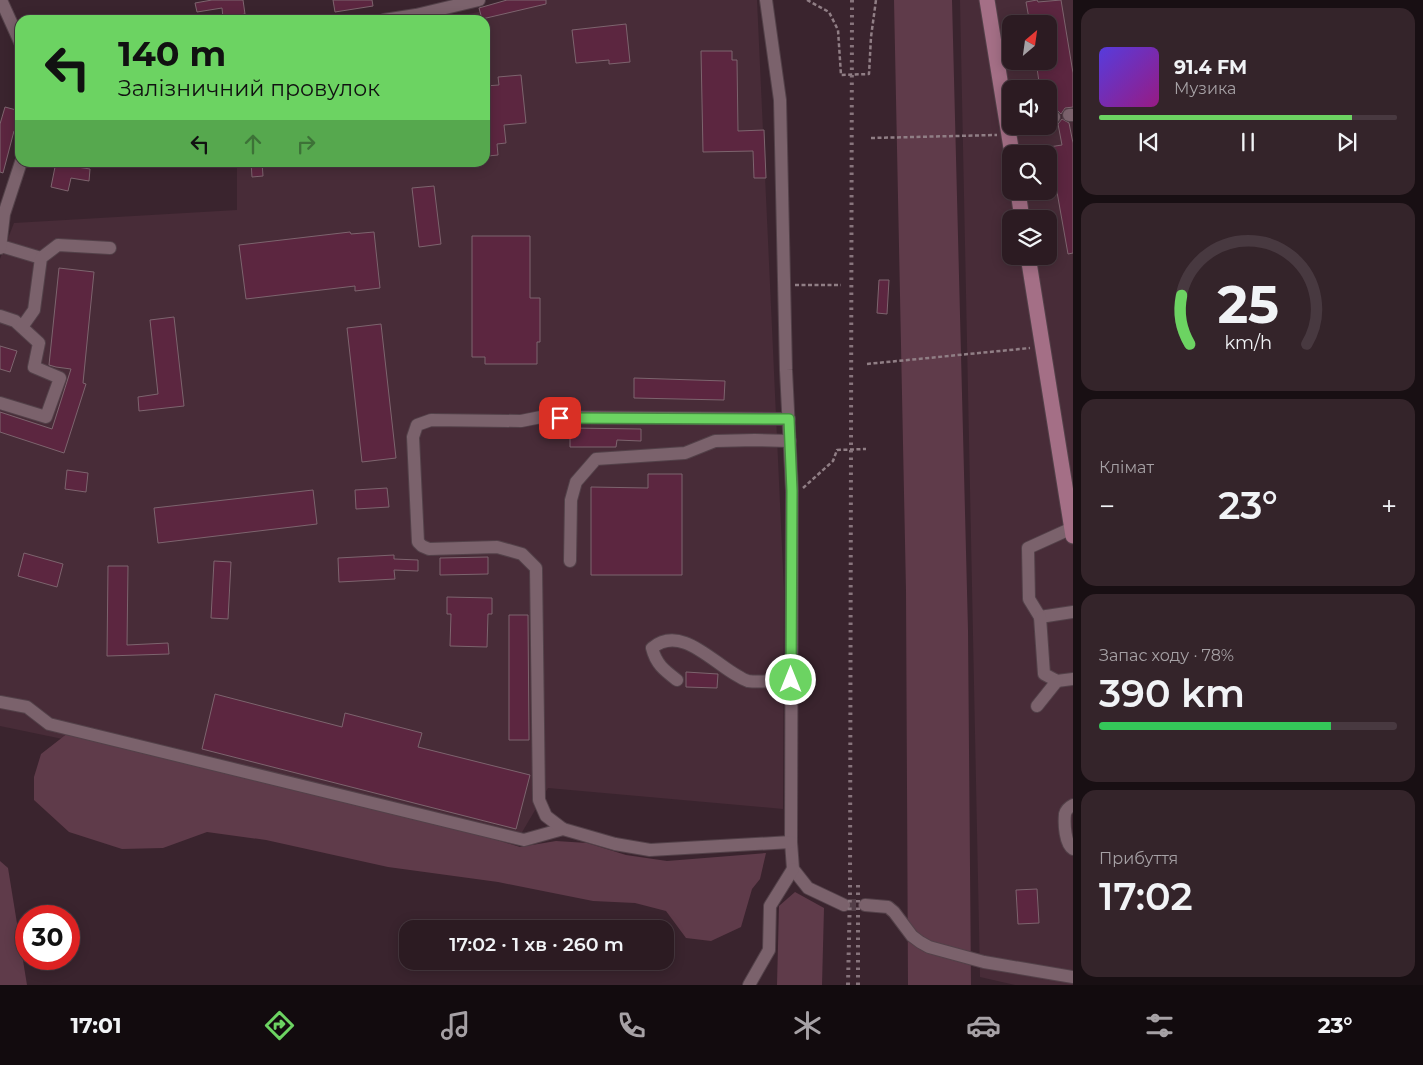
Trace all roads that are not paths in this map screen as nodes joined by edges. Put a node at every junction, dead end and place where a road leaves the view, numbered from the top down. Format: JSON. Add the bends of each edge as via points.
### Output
{"nodes":[{"id":1,"x":1,"y":0,"type":"edge"},
{"id":2,"x":479,"y":0,"type":"edge"},
{"id":3,"x":766,"y":0,"type":"edge"},
{"id":4,"x":986,"y":0,"type":"edge"},
{"id":5,"x":416,"y":15,"type":"edge"},
{"id":6,"x":15,"y":31,"type":"edge"},
{"id":7,"x":1002,"y":89,"type":"edge"},
{"id":8,"x":18,"y":167,"type":"edge"},
{"id":9,"x":0,"y":247,"type":"edge"},
{"id":10,"x":110,"y":248,"type":"dead end"},
{"id":11,"x":40,"y":258,"type":"junction"},
{"id":12,"x":1029,"y":265,"type":"edge"},
{"id":13,"x":0,"y":316,"type":"edge"},
{"id":14,"x":22,"y":327,"type":"junction"},
{"id":15,"x":0,"y":403,"type":"edge"},
{"id":16,"x":789,"y":419,"type":"junction"},
{"id":17,"x":790,"y":442,"type":"junction"},
{"id":18,"x":1072,"y":532,"type":"edge"},
{"id":19,"x":570,"y":561,"type":"dead end"},
{"id":20,"x":1073,"y":612,"type":"edge"},
{"id":21,"x":1040,"y":617,"type":"junction"},
{"id":22,"x":1073,"y":679,"type":"edge"},
{"id":23,"x":677,"y":680,"type":"dead end"},
{"id":24,"x":791,"y":680,"type":"junction"},
{"id":25,"x":1057,"y":681,"type":"junction"},
{"id":26,"x":0,"y":702,"type":"edge"},
{"id":27,"x":1037,"y":706,"type":"dead end"},
{"id":28,"x":1073,"y":805,"type":"edge"},
{"id":29,"x":563,"y":829,"type":"junction"},
{"id":30,"x":791,"y":842,"type":"junction"},
{"id":31,"x":1073,"y":849,"type":"edge"},
{"id":32,"x":793,"y":869,"type":"junction"},
{"id":33,"x":844,"y":905,"type":"tunnel mouth"},
{"id":34,"x":865,"y":905,"type":"tunnel mouth"},
{"id":35,"x":1073,"y":977,"type":"edge"},
{"id":36,"x":749,"y":985,"type":"edge"}],
"edges":[{"from":1,"to":6,"type":"street"},
{"from":2,"to":5,"type":"street"},
{"from":3,"to":16,"type":"street","via":[[780,100]]},
{"from":4,"to":7,"type":"main road"},
{"from":8,"to":9,"type":"street","via":[[4,214]]},
{"from":9,"to":11,"type":"street"},
{"from":10,"to":11,"type":"street","via":[[58,245]]},
{"from":11,"to":14,"type":"street","via":[[34,310]]},
{"from":12,"to":18,"type":"main road"},
{"from":13,"to":14,"type":"street"},
{"from":14,"to":15,"type":"street","via":[[39,343],[34,367],[60,378],[46,418]]},
{"from":16,"to":17,"type":"street"},
{"from":16,"to":29,"type":"street","via":[[541,418],[521,421],[431,420],[417,425],[413,437],[418,542],[429,549],[497,547],[522,554],[536,568],[539,800],[546,816]]},
{"from":17,"to":19,"type":"street","via":[[715,440],[685,453],[596,459],[576,482],[571,500]]},
{"from":17,"to":24,"type":"street"},
{"from":18,"to":21,"type":"street","via":[[1028,548],[1029,599]]},
{"from":20,"to":21,"type":"street"},
{"from":21,"to":25,"type":"street","via":[[1044,674]]},
{"from":22,"to":25,"type":"street"},
{"from":23,"to":24,"type":"street","via":[[655,659],[652,648],[660,641],[678,640],[701,650],[747,681]]},
{"from":24,"to":30,"type":"street"},
{"from":25,"to":27,"type":"street"},
{"from":26,"to":29,"type":"street","via":[[27,707],[49,724],[524,840]]},
{"from":28,"to":31,"type":"street","via":[[1066,813],[1066,842]]},
{"from":29,"to":30,"type":"street","via":[[650,850]]},
{"from":30,"to":32,"type":"street"},
{"from":32,"to":33,"type":"street","via":[[808,888]]},
{"from":32,"to":36,"type":"street","via":[[770,906],[769,950]]},
{"from":34,"to":35,"type":"street","via":[[888,907],[912,936],[929,947],[984,962]]}]}
